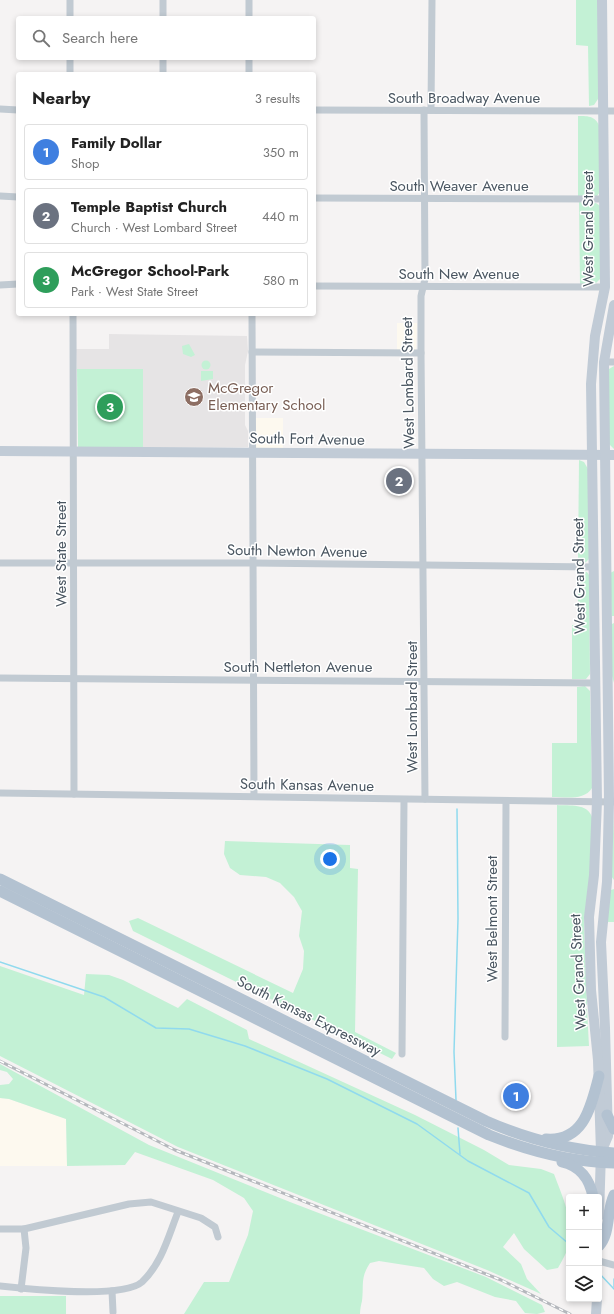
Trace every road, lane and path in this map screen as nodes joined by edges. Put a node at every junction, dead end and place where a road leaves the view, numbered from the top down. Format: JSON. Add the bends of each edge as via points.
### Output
{"nodes":[{"id":1,"x":70,"y":0,"type":"edge"},
{"id":2,"x":163,"y":0,"type":"edge"},
{"id":3,"x":249,"y":0,"type":"edge"},
{"id":4,"x":432,"y":0,"type":"edge"},
{"id":5,"x":602,"y":0,"type":"edge"},
{"id":6,"x":70,"y":16,"type":"edge"},
{"id":7,"x":163,"y":16,"type":"edge"},
{"id":8,"x":249,"y":16,"type":"edge"},
{"id":9,"x":70,"y":60,"type":"edge"},
{"id":10,"x":163,"y":60,"type":"edge"},
{"id":11,"x":249,"y":60,"type":"edge"},
{"id":12,"x":70,"y":72,"type":"edge"},
{"id":13,"x":164,"y":72,"type":"edge"},
{"id":14,"x":249,"y":72,"type":"edge"},
{"id":15,"x":0,"y":109,"type":"edge"},
{"id":16,"x":16,"y":110,"type":"edge"},
{"id":17,"x":316,"y":110,"type":"edge"},
{"id":18,"x":427,"y":110,"type":"junction"},
{"id":19,"x":603,"y":111,"type":"junction"},
{"id":20,"x":614,"y":111,"type":"edge"},
{"id":21,"x":0,"y":196,"type":"edge"},
{"id":22,"x":16,"y":196,"type":"edge"},
{"id":23,"x":316,"y":198,"type":"edge"},
{"id":24,"x":424,"y":198,"type":"junction"},
{"id":25,"x":604,"y":199,"type":"junction"},
{"id":26,"x":16,"y":284,"type":"edge"},
{"id":27,"x":0,"y":285,"type":"edge"},
{"id":28,"x":316,"y":286,"type":"edge"},
{"id":29,"x":605,"y":287,"type":"junction"},
{"id":30,"x":422,"y":288,"type":"junction"},
{"id":31,"x":614,"y":305,"type":"edge"},
{"id":32,"x":73,"y":316,"type":"edge"},
{"id":33,"x":252,"y":316,"type":"edge"},
{"id":34,"x":252,"y":352,"type":"junction"},
{"id":35,"x":421,"y":353,"type":"junction"},
{"id":36,"x":609,"y":362,"type":"edge"},
{"id":37,"x":0,"y":451,"type":"edge"},
{"id":38,"x":73,"y":452,"type":"junction"},
{"id":39,"x":253,"y":453,"type":"junction"},
{"id":40,"x":422,"y":455,"type":"junction"},
{"id":41,"x":592,"y":455,"type":"junction"},
{"id":42,"x":609,"y":455,"type":"edge"},
{"id":43,"x":0,"y":562,"type":"edge"},
{"id":44,"x":74,"y":563,"type":"junction"},
{"id":45,"x":254,"y":563,"type":"junction"},
{"id":46,"x":424,"y":566,"type":"junction"},
{"id":47,"x":594,"y":567,"type":"junction"},
{"id":48,"x":610,"y":567,"type":"edge"},
{"id":49,"x":0,"y":678,"type":"edge"},
{"id":50,"x":74,"y":679,"type":"junction"},
{"id":51,"x":254,"y":680,"type":"junction"},
{"id":52,"x":425,"y":681,"type":"junction"},
{"id":53,"x":595,"y":683,"type":"junction"},
{"id":54,"x":0,"y":793,"type":"edge"},
{"id":55,"x":74,"y":794,"type":"junction"},
{"id":56,"x":254,"y":796,"type":"junction"},
{"id":57,"x":404,"y":800,"type":"junction"},
{"id":58,"x":425,"y":800,"type":"junction"},
{"id":59,"x":506,"y":801,"type":"junction"},
{"id":60,"x":597,"y":801,"type":"junction"},
{"id":61,"x":611,"y":802,"type":"edge"},
{"id":62,"x":0,"y":879,"type":"edge"},
{"id":63,"x":610,"y":883,"type":"edge"},
{"id":64,"x":0,"y":891,"type":"edge"},
{"id":65,"x":505,"y":1037,"type":"dead end"},
{"id":66,"x":402,"y":1054,"type":"dead end"},
{"id":67,"x":599,"y":1076,"type":"junction"},
{"id":68,"x":607,"y":1115,"type":"junction"},
{"id":69,"x":614,"y":1129,"type":"edge"},
{"id":70,"x":526,"y":1136,"type":"junction"},
{"id":71,"x":528,"y":1149,"type":"junction"},
{"id":72,"x":601,"y":1152,"type":"junction"},
{"id":73,"x":614,"y":1153,"type":"edge"},
{"id":74,"x":600,"y":1163,"type":"junction"},
{"id":75,"x":614,"y":1164,"type":"edge"},
{"id":76,"x":592,"y":1194,"type":"edge"},
{"id":77,"x":599,"y":1194,"type":"edge"},
{"id":78,"x":614,"y":1195,"type":"edge"},
{"id":79,"x":178,"y":1212,"type":"junction"},
{"id":80,"x":0,"y":1229,"type":"edge"},
{"id":81,"x":24,"y":1229,"type":"junction"},
{"id":82,"x":218,"y":1237,"type":"dead end"},
{"id":83,"x":602,"y":1242,"type":"edge"},
{"id":84,"x":602,"y":1262,"type":"edge"},
{"id":85,"x":614,"y":1265,"type":"edge"},
{"id":86,"x":0,"y":1286,"type":"edge"},
{"id":87,"x":21,"y":1289,"type":"junction"},
{"id":88,"x":112,"y":1291,"type":"junction"},
{"id":89,"x":597,"y":1302,"type":"edge"},
{"id":90,"x":113,"y":1312,"type":"dead end"},
{"id":91,"x":596,"y":1314,"type":"edge"}],
"edges":[{"from":1,"to":6,"type":"street"},
{"from":2,"to":7,"type":"street"},
{"from":3,"to":8,"type":"street"},
{"from":4,"to":18,"type":"street","name":"West Lombard Street"},
{"from":5,"to":19,"type":"main road","name":"West Grand Street"},
{"from":9,"to":12,"type":"street"},
{"from":10,"to":13,"type":"street"},
{"from":11,"to":14,"type":"street"},
{"from":15,"to":16,"type":"street"},
{"from":17,"to":18,"type":"street","name":"South Broadway Avenue"},
{"from":18,"to":19,"type":"street","name":"South Broadway Avenue"},
{"from":18,"to":24,"type":"street","name":"West Lombard Street"},
{"from":19,"to":20,"type":"street","name":"South Broadway Avenue"},
{"from":19,"to":25,"type":"main road","name":"West Grand Street"},
{"from":21,"to":22,"type":"street"},
{"from":23,"to":24,"type":"street","name":"South Weaver Avenue"},
{"from":24,"to":25,"type":"street","name":"South Weaver Avenue"},
{"from":24,"to":30,"type":"street","name":"West Lombard Street","via":[[425,279]]},
{"from":25,"to":29,"type":"main road","name":"West Grand Street"},
{"from":26,"to":27,"type":"street"},
{"from":28,"to":30,"type":"street","name":"South New Avenue"},
{"from":29,"to":30,"type":"street","name":"South New Avenue"},
{"from":29,"to":41,"type":"main road","name":"West Grand Street","via":[[595,336],[591,384]]},
{"from":30,"to":35,"type":"street","name":"West Lombard Street"},
{"from":31,"to":36,"type":"main road","name":"West Grand Street"},
{"from":32,"to":38,"type":"street","name":"West State Street"},
{"from":33,"to":34,"type":"street"},
{"from":34,"to":35,"type":"street"},
{"from":34,"to":39,"type":"street"},
{"from":35,"to":40,"type":"street","name":"West Lombard Street"},
{"from":36,"to":42,"type":"main road","name":"West Grand Street"},
{"from":37,"to":38,"type":"main road","name":"South Fort Avenue"},
{"from":38,"to":39,"type":"main road","name":"South Fort Avenue"},
{"from":38,"to":44,"type":"street","name":"West State Street"},
{"from":39,"to":40,"type":"main road","name":"South Fort Avenue"},
{"from":39,"to":45,"type":"street"},
{"from":40,"to":41,"type":"main road","name":"South Fort Avenue"},
{"from":40,"to":46,"type":"street","name":"West Lombard Street"},
{"from":41,"to":42,"type":"main road","name":"South Fort Avenue"},
{"from":41,"to":47,"type":"main road","name":"West Grand Street"},
{"from":42,"to":48,"type":"main road","name":"West Grand Street"},
{"from":43,"to":44,"type":"street","name":"South Newton Avenue"},
{"from":44,"to":45,"type":"street","name":"South Newton Avenue"},
{"from":44,"to":50,"type":"street","name":"West State Street"},
{"from":45,"to":46,"type":"street","name":"South Newton Avenue"},
{"from":45,"to":51,"type":"street"},
{"from":46,"to":47,"type":"street","name":"South Newton Avenue"},
{"from":46,"to":52,"type":"street","name":"West Lombard Street"},
{"from":47,"to":53,"type":"main road","name":"West Grand Street"},
{"from":48,"to":61,"type":"main road","name":"West Grand Street"},
{"from":49,"to":50,"type":"street","name":"South Nettleton Avenue"},
{"from":50,"to":51,"type":"street","name":"South Nettleton Avenue"},
{"from":50,"to":55,"type":"street","name":"West State Street"},
{"from":51,"to":52,"type":"street","name":"South Nettleton Avenue"},
{"from":51,"to":56,"type":"street"},
{"from":52,"to":53,"type":"street","name":"South Nettleton Avenue"},
{"from":52,"to":58,"type":"street","name":"West Lombard Street"},
{"from":53,"to":60,"type":"main road","name":"West Grand Street"},
{"from":54,"to":55,"type":"street","name":"South Kansas Avenue"},
{"from":55,"to":56,"type":"street","name":"South Kansas Avenue"},
{"from":56,"to":57,"type":"street","name":"South Kansas Avenue"},
{"from":57,"to":58,"type":"street","name":"South Kansas Avenue"},
{"from":57,"to":66,"type":"street"},
{"from":58,"to":59,"type":"street","name":"South Kansas Avenue"},
{"from":59,"to":60,"type":"street","name":"South Kansas Avenue"},
{"from":59,"to":65,"type":"street","name":"West Belmont Street"},
{"from":60,"to":61,"type":"street","name":"South Kansas Avenue"},
{"from":60,"to":67,"type":"main road","name":"West Grand Street","via":[[594,875],[589,917],[591,990]]},
{"from":61,"to":63,"type":"main road","name":"West Grand Street"},
{"from":62,"to":70,"type":"main road","name":"South Kansas Expressway","via":[[468,1112]]},
{"from":63,"to":68,"type":"main road","name":"West Grand Street","via":[[601,942]]},
{"from":64,"to":71,"type":"main road","name":"South Kansas Expressway","via":[[471,1126]]},
{"from":67,"to":70,"type":"main road","via":[[590,1110],[578,1128],[555,1138]]},
{"from":67,"to":72,"type":"main road","name":"West Grand Street"},
{"from":68,"to":69,"type":"main road"},
{"from":68,"to":72,"type":"main road","name":"West Grand Street","via":[[608,1136]]},
{"from":70,"to":72,"type":"main road","name":"South Kansas Expressway","via":[[566,1147]]},
{"from":71,"to":74,"type":"main road","name":"South Kansas Expressway"},
{"from":71,"to":76,"type":"main road","via":[[544,1158],[572,1164],[588,1181]]},
{"from":72,"to":73,"type":"main road","name":"South Kansas Expressway"},
{"from":72,"to":74,"type":"main road","name":"West Grand Street"},
{"from":74,"to":75,"type":"main road","name":"South Kansas Expressway"},
{"from":74,"to":77,"type":"main road","name":"West Grand Street"},
{"from":78,"to":83,"type":"main road","via":[[609,1206],[605,1238]]},
{"from":79,"to":81,"type":"street","via":[[150,1202],[129,1204]]},
{"from":79,"to":82,"type":"street","via":[[201,1218],[211,1224],[215,1227]]},
{"from":79,"to":88,"type":"street","via":[[158,1263],[141,1283]]},
{"from":80,"to":81,"type":"street"},
{"from":81,"to":87,"type":"street","via":[[26,1248]]},
{"from":84,"to":85,"type":"street"},
{"from":86,"to":87,"type":"street"},
{"from":87,"to":88,"type":"street"},
{"from":88,"to":90,"type":"street"},
{"from":89,"to":91,"type":"main road"}]}
